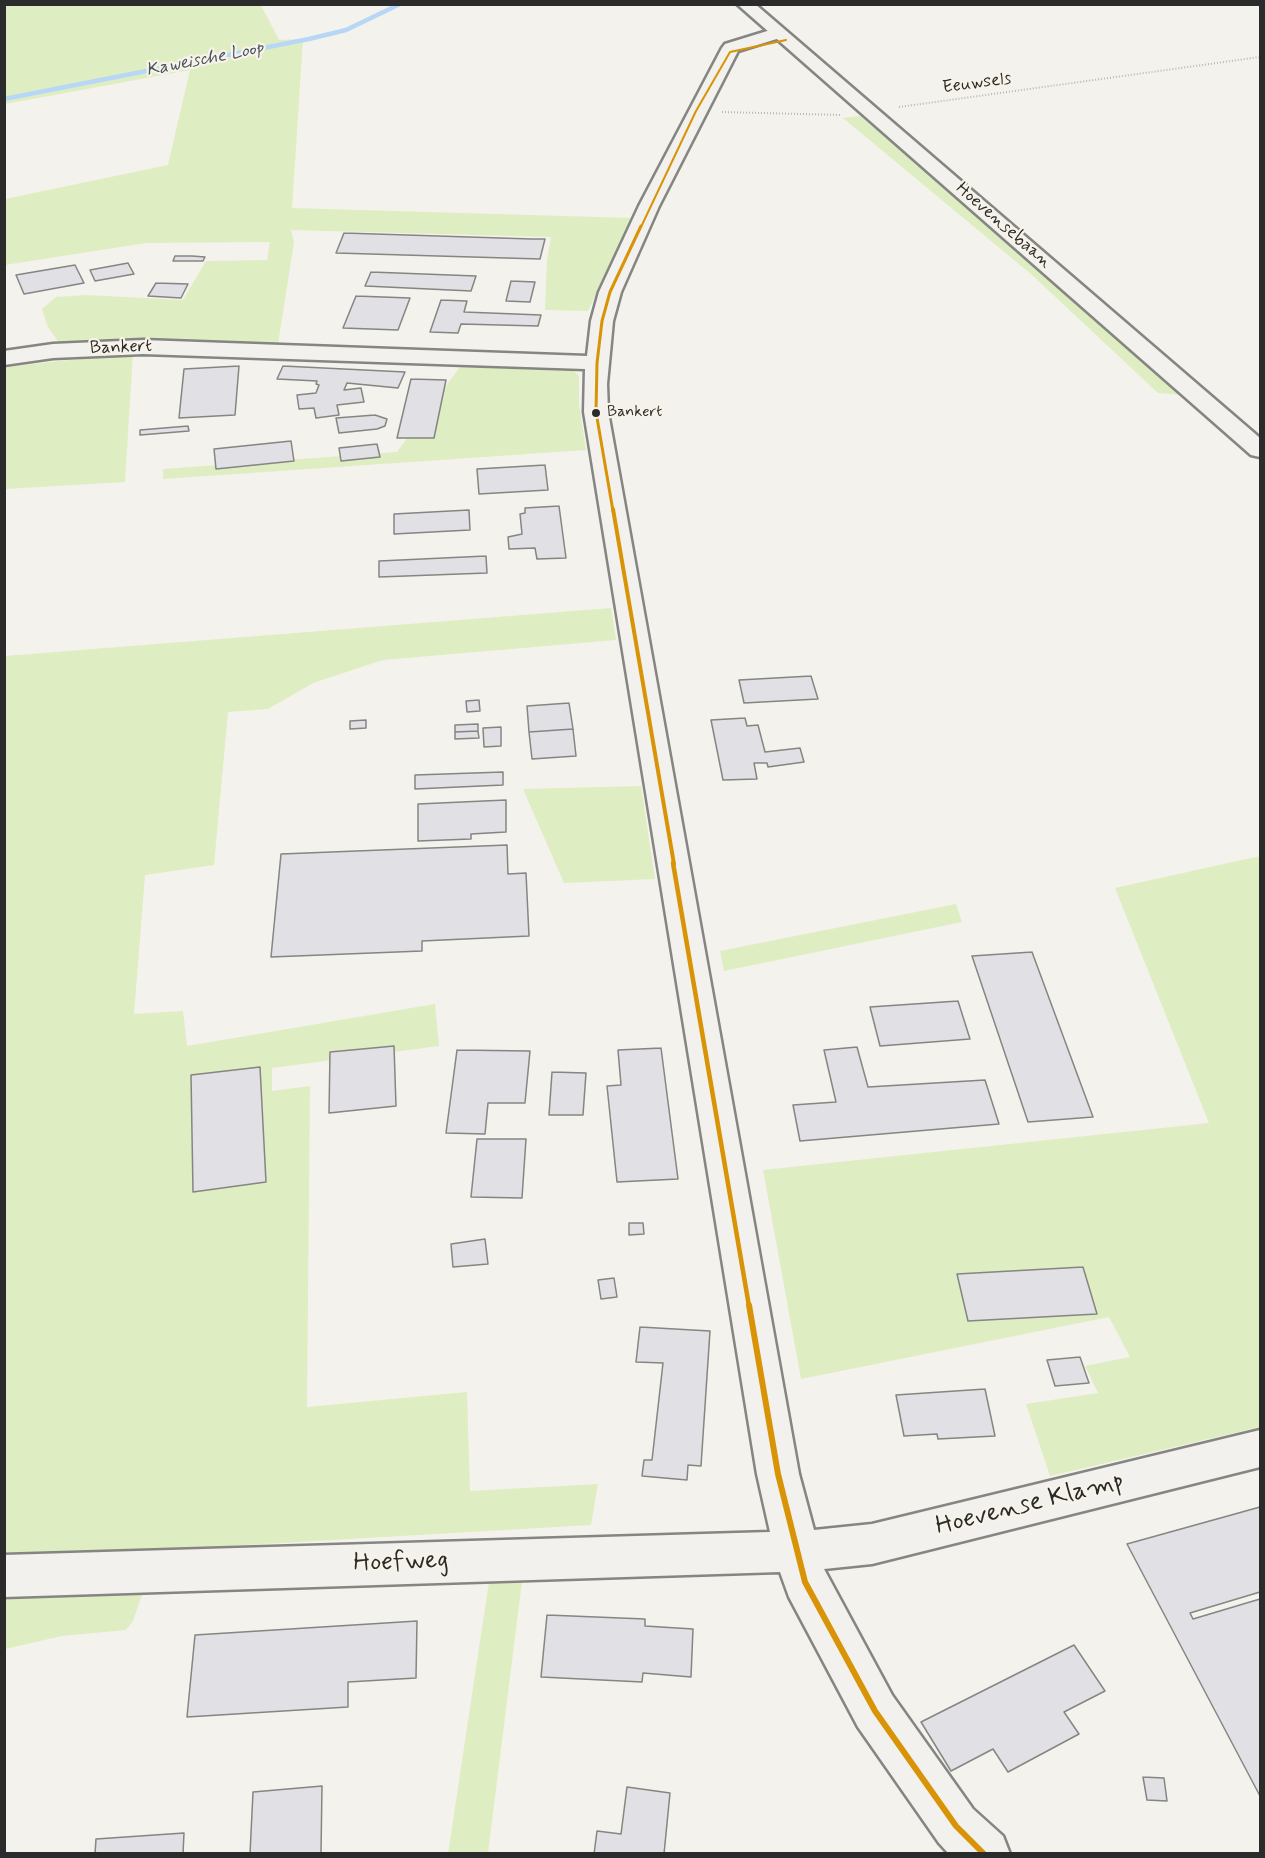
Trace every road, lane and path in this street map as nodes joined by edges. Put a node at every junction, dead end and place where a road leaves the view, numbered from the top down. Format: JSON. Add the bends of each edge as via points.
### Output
{"nodes":[{"id":1,"x":745,"y":4,"type":"edge"},
{"id":2,"x":781,"y":36,"type":"junction"},
{"id":3,"x":1260,"y":57,"type":"edge"},
{"id":4,"x":696,"y":111,"type":"junction"},
{"id":5,"x":870,"y":112,"type":"junction"},
{"id":6,"x":4,"y":358,"type":"edge"},
{"id":7,"x":597,"y":363,"type":"junction"},
{"id":8,"x":1260,"y":450,"type":"edge"},
{"id":9,"x":1260,"y":1448,"type":"edge"},
{"id":10,"x":797,"y":1552,"type":"junction"},
{"id":11,"x":4,"y":1576,"type":"edge"},
{"id":12,"x":986,"y":1854,"type":"edge"}],
"edges":[{"from":1,"to":2,"type":"street","name":"Hoevensebaan"},
{"from":2,"to":4,"type":"street","via":[[730,52]]},
{"from":2,"to":5,"type":"street","name":"Hoevensebaan"},
{"from":3,"to":5,"type":"path","name":"Eeuwsels"},
{"from":4,"to":5,"type":"path","name":"Eeuwsels","via":[[827,116]]},
{"from":4,"to":7,"type":"street","via":[[610,292]]},
{"from":5,"to":8,"type":"street","name":"Hoevensebaan"},
{"from":6,"to":7,"type":"street","name":"Bankert","via":[[53,351],[143,347]]},
{"from":7,"to":10,"type":"street","via":[[598,424],[778,1474]]},
{"from":9,"to":10,"type":"street","name":"Hoevense Klamp","via":[[872,1544]]},
{"from":10,"to":11,"type":"street","name":"Hoefweg"},
{"from":10,"to":12,"type":"street","via":[[805,1582],[875,1711],[956,1826]]}]}
